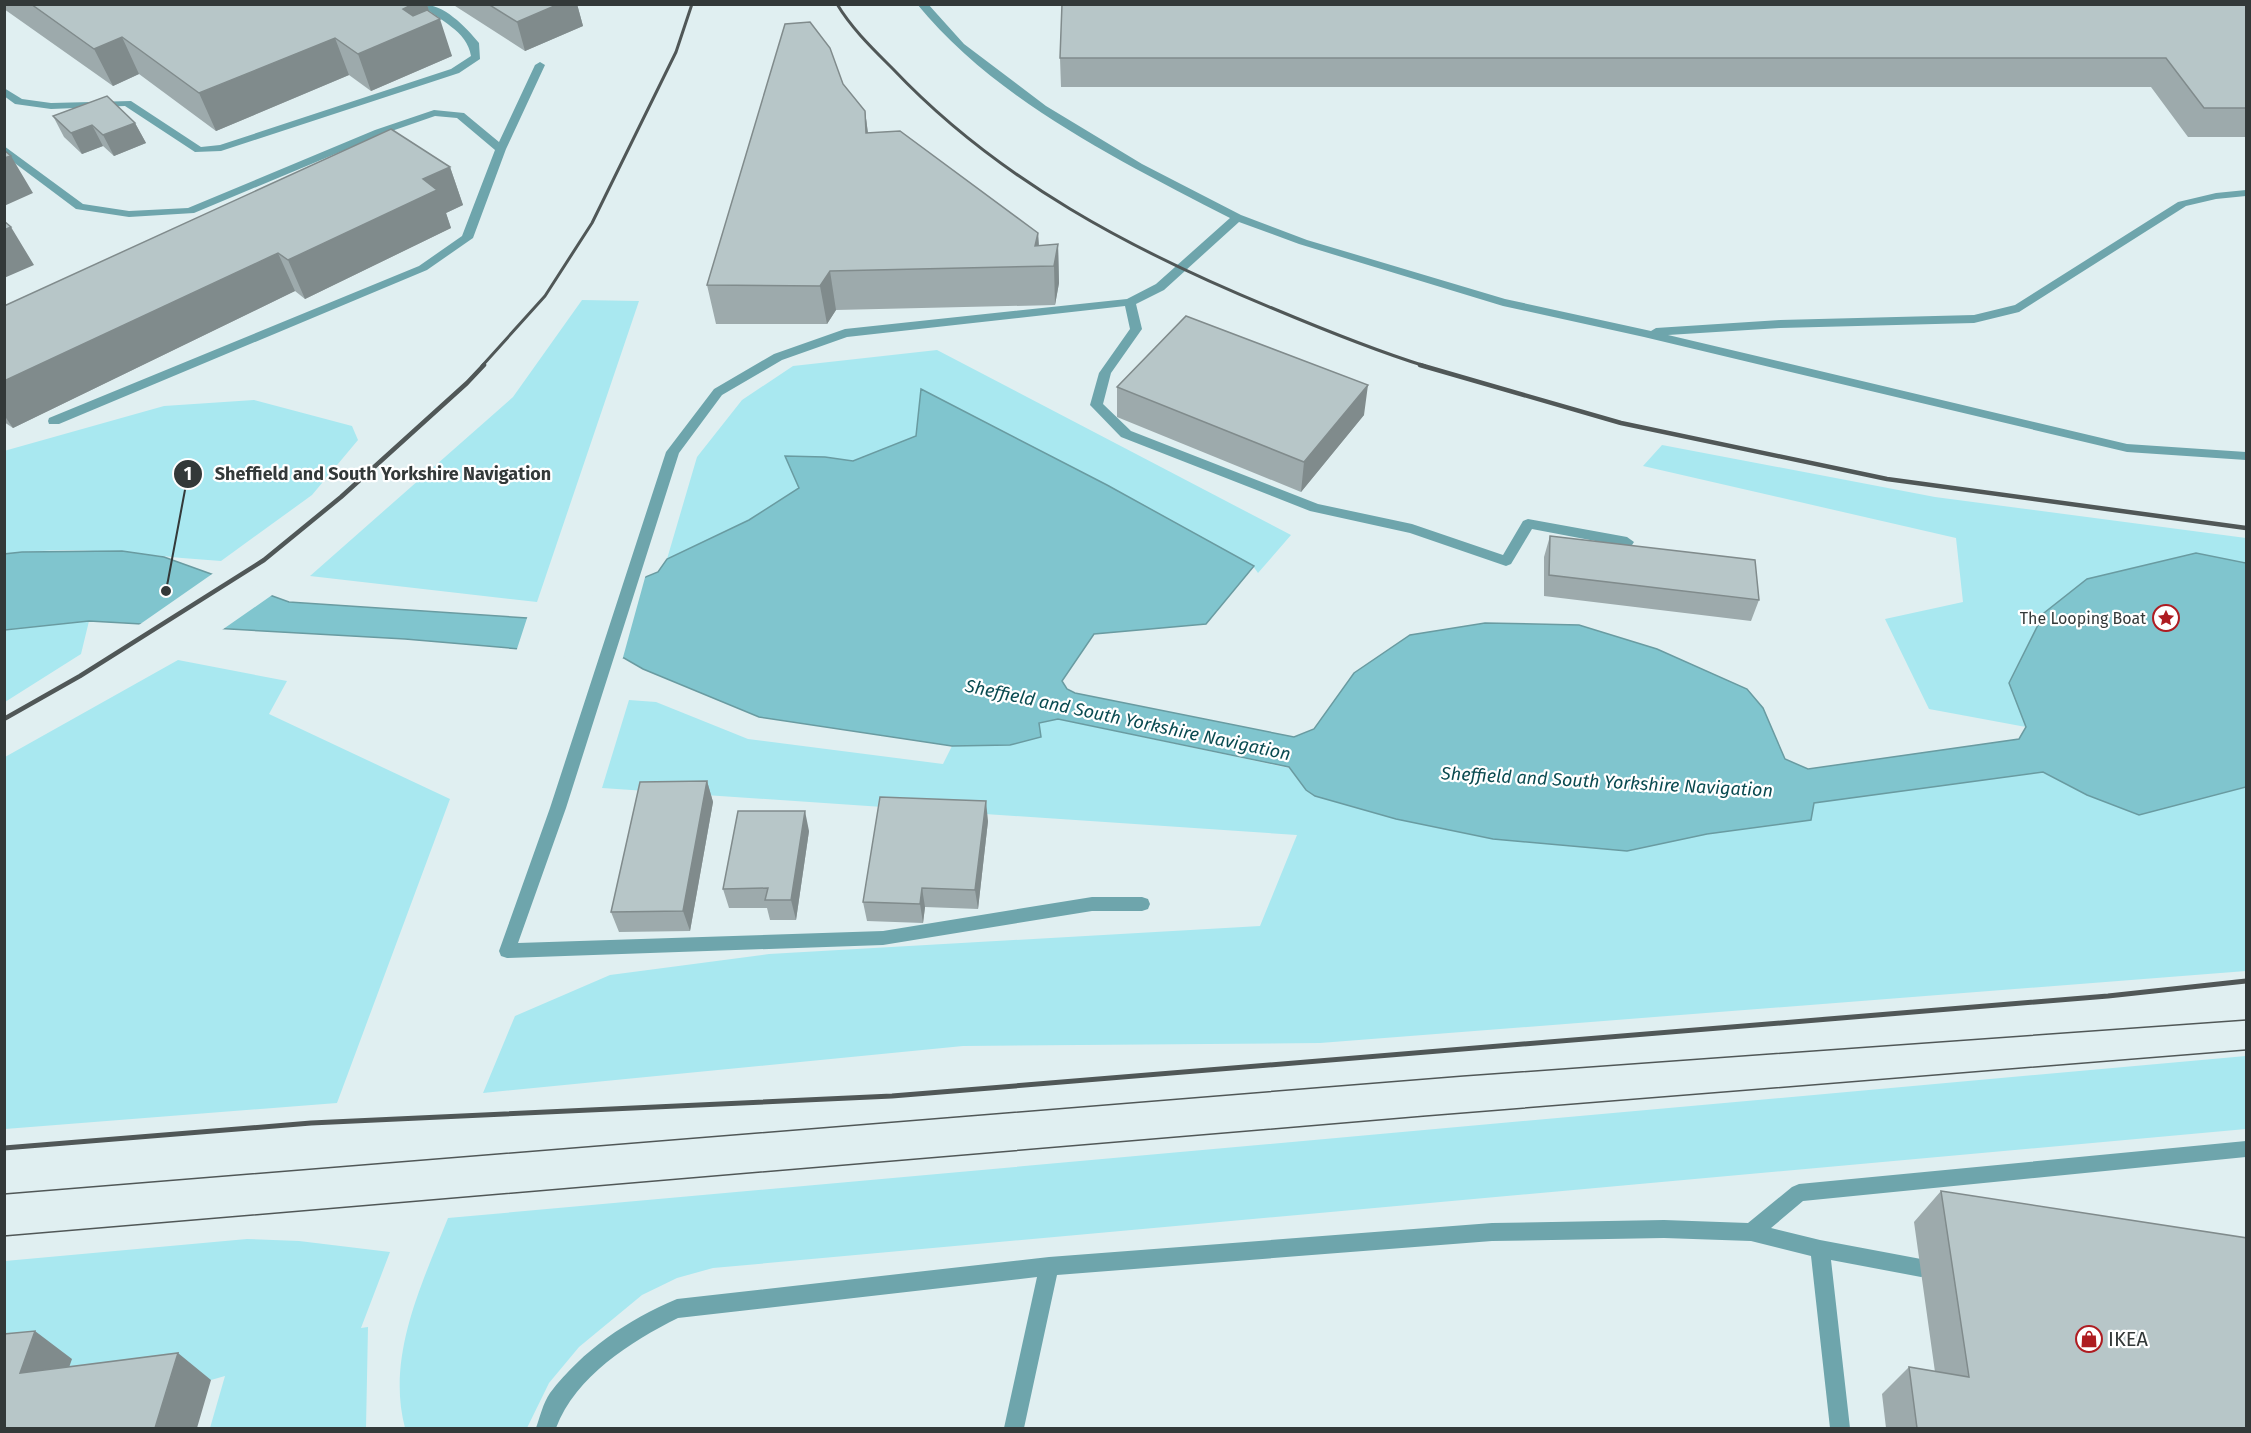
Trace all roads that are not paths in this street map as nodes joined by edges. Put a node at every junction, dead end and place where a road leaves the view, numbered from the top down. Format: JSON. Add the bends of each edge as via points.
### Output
{"nodes":[{"id":1,"x":426,"y":4,"type":"edge"},
{"id":2,"x":922,"y":4,"type":"edge"},
{"id":3,"x":540,"y":64,"type":"dead end"},
{"id":4,"x":4,"y":91,"type":"edge"},
{"id":5,"x":4,"y":149,"type":"edge"},
{"id":6,"x":501,"y":149,"type":"junction"},
{"id":7,"x":2247,"y":193,"type":"edge"},
{"id":8,"x":1237,"y":217,"type":"junction"},
{"id":9,"x":1130,"y":302,"type":"junction"},
{"id":10,"x":1644,"y":333,"type":"junction"},
{"id":11,"x":54,"y":421,"type":"dead end"},
{"id":12,"x":2247,"y":456,"type":"edge"},
{"id":13,"x":1627,"y":542,"type":"edge"},
{"id":14,"x":1142,"y":904,"type":"dead end"},
{"id":15,"x":2247,"y":1149,"type":"edge"},
{"id":16,"x":1751,"y":1232,"type":"junction"},
{"id":17,"x":1821,"y":1249,"type":"junction"},
{"id":18,"x":1049,"y":1266,"type":"junction"},
{"id":19,"x":1921,"y":1268,"type":"dead end"},
{"id":20,"x":546,"y":1428,"type":"edge"},
{"id":21,"x":1014,"y":1428,"type":"edge"},
{"id":22,"x":1840,"y":1428,"type":"edge"}],
"edges":[{"from":1,"to":4,"type":"lane","via":[[453,22],[474,43],[476,57],[455,71],[221,148],[199,150],[128,103],[51,106],[19,102]]},
{"from":2,"to":8,"type":"lane","via":[[960,46],[1042,108],[1138,166]]},
{"from":3,"to":6,"type":"lane"},
{"from":5,"to":6,"type":"lane","via":[[80,207],[129,214],[190,211],[434,113],[460,115]]},
{"from":6,"to":11,"type":"lane","via":[[467,238],[423,268]]},
{"from":7,"to":10,"type":"lane","via":[[2182,204],[2019,308],[1974,319],[1780,324]]},
{"from":8,"to":9,"type":"lane","via":[[1160,287]]},
{"from":8,"to":10,"type":"lane","via":[[1303,242],[1503,302]]},
{"from":9,"to":13,"type":"lane","via":[[1136,329],[1105,373],[1096,405],[1126,434],[1315,508],[1413,529],[1506,561],[1528,524]]},
{"from":9,"to":14,"type":"lane","via":[[845,333],[778,357],[718,392],[673,452],[507,951],[883,938],[1092,904]]},
{"from":10,"to":12,"type":"lane","via":[[2127,448]]},
{"from":15,"to":16,"type":"lane","via":[[1799,1193]]},
{"from":16,"to":17,"type":"lane"},
{"from":16,"to":18,"type":"lane","via":[[1492,1232]]},
{"from":17,"to":19,"type":"lane"},
{"from":17,"to":22,"type":"lane"},
{"from":18,"to":20,"type":"lane","via":[[677,1309],[634,1330],[596,1358],[556,1402]]},
{"from":18,"to":21,"type":"lane"}]}
